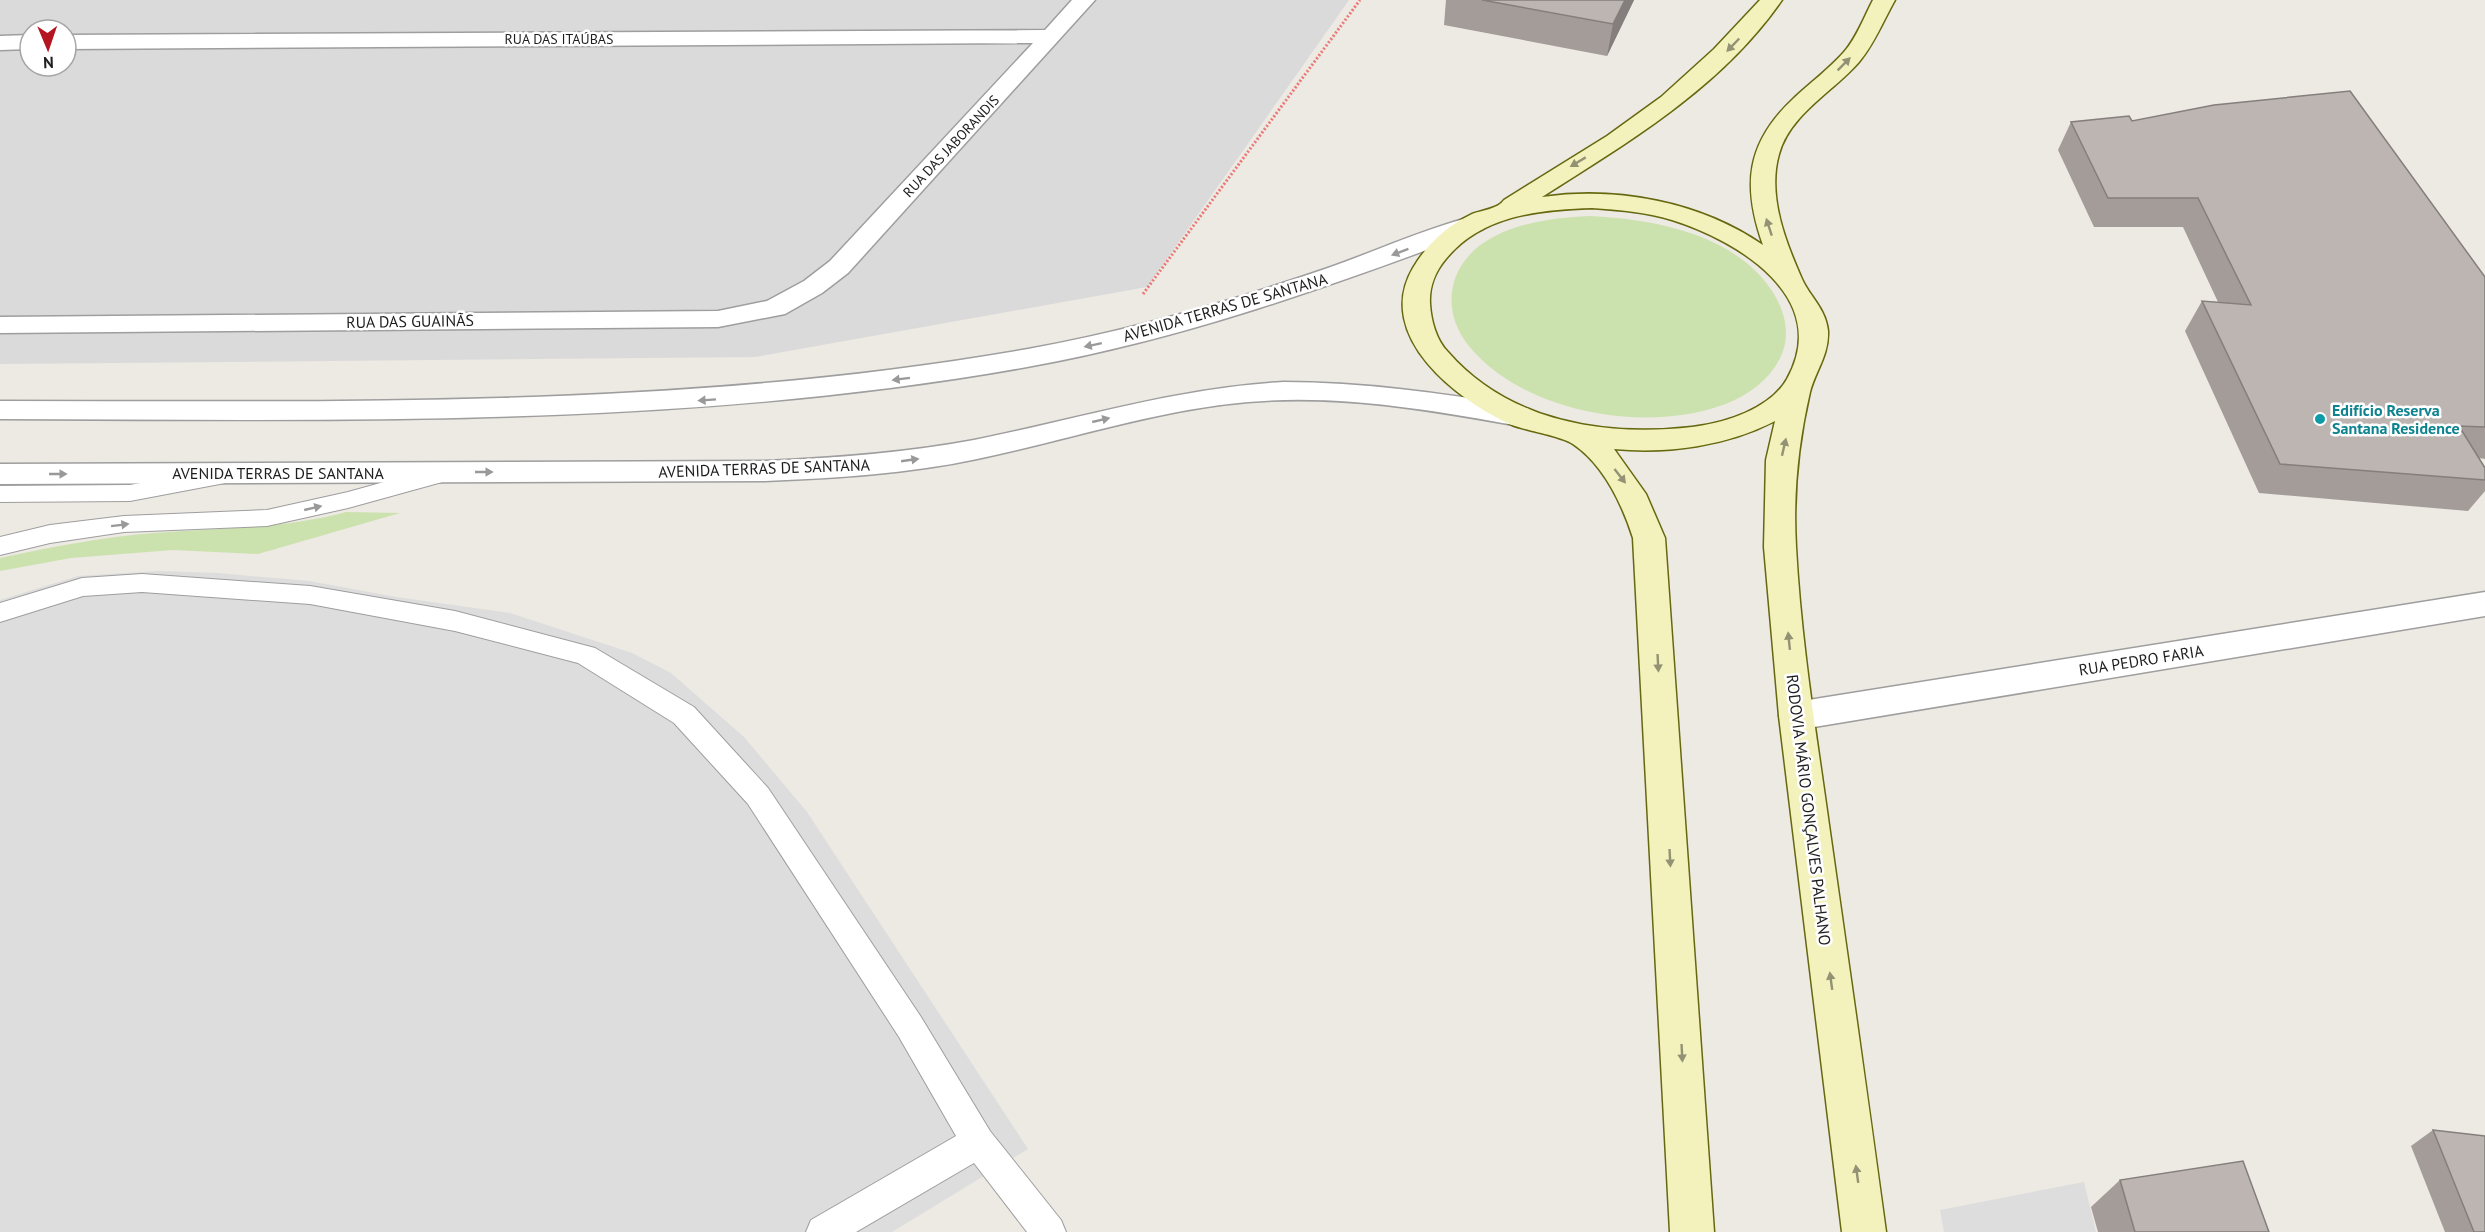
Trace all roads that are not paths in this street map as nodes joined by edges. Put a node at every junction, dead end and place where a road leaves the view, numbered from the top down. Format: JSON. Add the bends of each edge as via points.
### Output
{"nodes":[{"id":1,"x":1084,"y":0,"type":"edge"},
{"id":2,"x":1771,"y":0,"type":"edge"},
{"id":3,"x":1884,"y":0,"type":"edge"},
{"id":4,"x":1052,"y":36,"type":"junction"},
{"id":5,"x":0,"y":42,"type":"edge"},
{"id":6,"x":18,"y":42,"type":"edge"},
{"id":7,"x":78,"y":42,"type":"edge"},
{"id":8,"x":1500,"y":213,"type":"junction"},
{"id":9,"x":1474,"y":224,"type":"junction"},
{"id":10,"x":1791,"y":281,"type":"junction"},
{"id":11,"x":813,"y":286,"type":"joint"},
{"id":12,"x":0,"y":325,"type":"edge"},
{"id":13,"x":1797,"y":387,"type":"junction"},
{"id":14,"x":0,"y":410,"type":"edge"},
{"id":15,"x":1519,"y":416,"type":"junction"},
{"id":16,"x":1580,"y":434,"type":"junction"},
{"id":17,"x":447,"y":472,"type":"junction"},
{"id":18,"x":237,"y":473,"type":"junction"},
{"id":19,"x":0,"y":474,"type":"edge"},
{"id":20,"x":0,"y":494,"type":"edge"},
{"id":21,"x":0,"y":546,"type":"edge"},
{"id":22,"x":2485,"y":604,"type":"edge"},
{"id":23,"x":0,"y":614,"type":"edge"},
{"id":24,"x":1796,"y":716,"type":"junction"},
{"id":25,"x":978,"y":1142,"type":"junction"},
{"id":26,"x":823,"y":1232,"type":"edge"},
{"id":27,"x":1049,"y":1232,"type":"edge"},
{"id":28,"x":1692,"y":1232,"type":"edge"},
{"id":29,"x":1864,"y":1232,"type":"edge"}],
"edges":[{"from":1,"to":4,"type":"street","name":"RUA DAS JABORANDIS"},
{"from":2,"to":8,"type":"main road","one_way":true,"via":[[1742,36],[1684,90],[1629,132]]},
{"from":10,"to":3,"type":"main road","one_way":true,"via":[[1763,209],[1765,157],[1786,119],[1853,54]]},
{"from":4,"to":7,"type":"street","name":"RUA DAS ITAÚBAS"},
{"from":4,"to":11,"type":"street","name":"RUA DAS JABORANDIS","via":[[839,267]]},
{"from":5,"to":6,"type":"street"},
{"from":8,"to":9,"type":"main road"},
{"from":8,"to":10,"type":"main road","via":[[1570,201],[1659,209],[1711,226],[1748,245]]},
{"from":9,"to":14,"type":"street","name":"AVENIDA TERRAS DE SANTANA","one_way":true,"via":[[1270,298],[1108,341],[915,377],[673,402],[433,408]]},
{"from":9,"to":15,"type":"main road","via":[[1452,237],[1423,271],[1416,312],[1423,334],[1444,365],[1486,399]]},
{"from":10,"to":13,"type":"main road","via":[[1805,302],[1815,346],[1810,368]]},
{"from":11,"to":12,"type":"street","name":"RUA DAS GUAINÃS","via":[[775,308],[718,318]]},
{"from":13,"to":16,"type":"main road","via":[[1777,406],[1717,433],[1640,441]]},
{"from":24,"to":13,"type":"main road","name":"RODOVIA MÁRIO GONÇALVES PALHANO","one_way":true,"via":[[1780,547],[1781,460]]},
{"from":15,"to":16,"type":"main road"},
{"from":17,"to":15,"type":"street","name":"AVENIDA TERRAS DE SANTANA","one_way":true,"via":[[843,468],[975,449],[1187,400],[1302,390],[1413,398]]},
{"from":16,"to":28,"type":"main road","one_way":true,"via":[[1600,450],[1626,484],[1649,538]]},
{"from":17,"to":18,"type":"street","name":"AVENIDA TERRAS DE SANTANA"},
{"from":21,"to":17,"type":"lane","one_way":true,"via":[[50,534],[124,524],[267,518]]},
{"from":19,"to":18,"type":"street","name":"AVENIDA TERRAS DE SANTANA","one_way":true},
{"from":18,"to":20,"type":"lane","via":[[130,493]]},
{"from":22,"to":24,"type":"street","name":"RUA PEDRO FARIA"},
{"from":23,"to":25,"type":"lane","via":[[82,587],[142,583],[310,595],[455,621],[586,655],[684,715],[758,796],[910,1027]]},
{"from":29,"to":24,"type":"main road","name":"RODOVIA MÁRIO GONÇALVES PALHANO","one_way":true},
{"from":25,"to":26,"type":"lane"},
{"from":25,"to":27,"type":"lane"}]}
